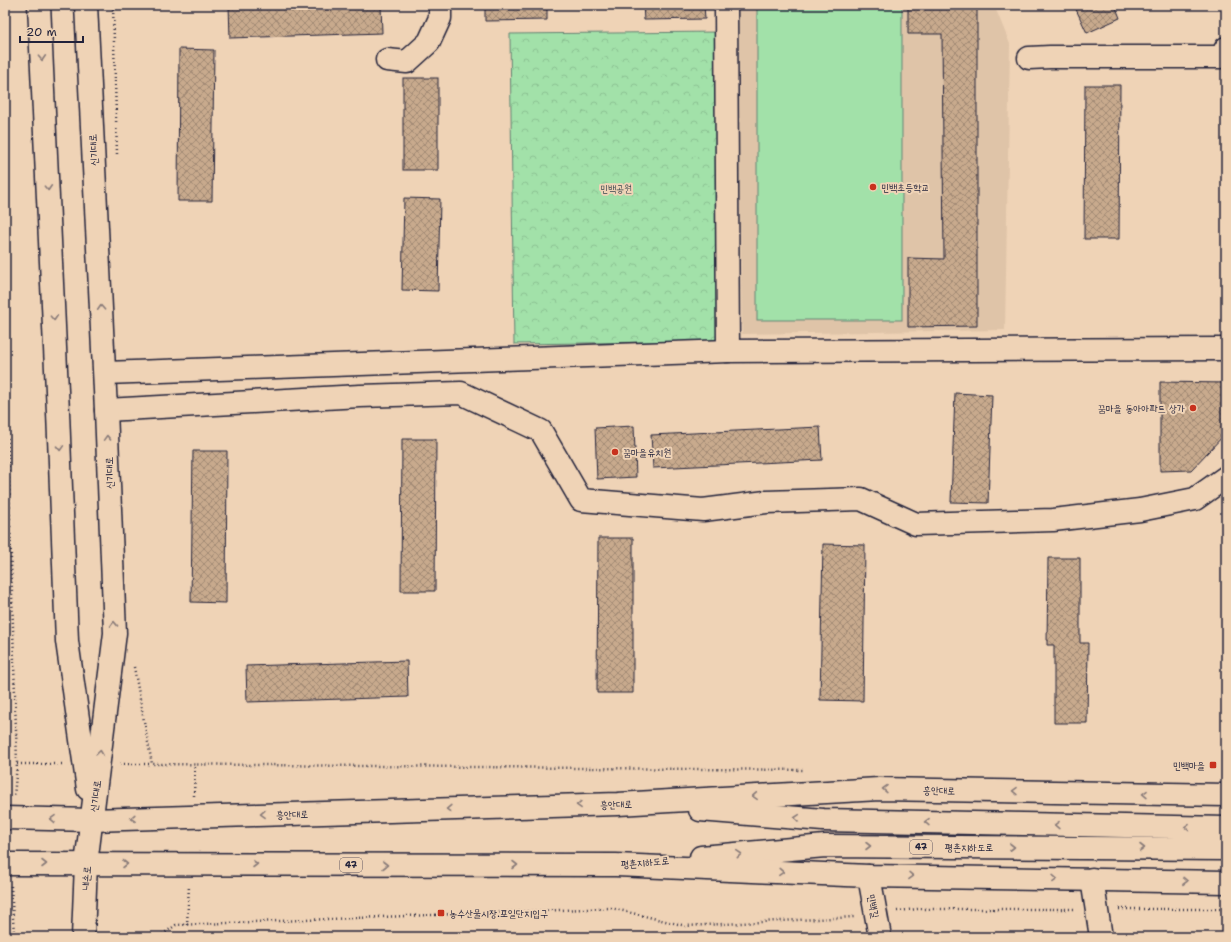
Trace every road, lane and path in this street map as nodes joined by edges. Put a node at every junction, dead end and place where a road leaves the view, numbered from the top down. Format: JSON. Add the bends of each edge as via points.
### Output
{"nodes":[{"id":1,"x":39,"y":5,"type":"edge"},
{"id":2,"x":86,"y":5,"type":"edge"},
{"id":3,"x":440,"y":5,"type":"edge"},
{"id":4,"x":726,"y":5,"type":"edge"},
{"id":5,"x":1226,"y":48,"type":"edge"},
{"id":6,"x":1029,"y":58,"type":"dead end"},
{"id":7,"x":387,"y":60,"type":"dead end"},
{"id":8,"x":1226,"y":349,"type":"edge"},
{"id":9,"x":728,"y":351,"type":"junction"},
{"id":10,"x":5,"y":354,"type":"edge"},
{"id":11,"x":104,"y":373,"type":"junction"},
{"id":12,"x":106,"y":410,"type":"junction"},
{"id":13,"x":1226,"y":477,"type":"edge"},
{"id":14,"x":133,"y":665,"type":"dead end"},
{"id":15,"x":810,"y":770,"type":"dead end"},
{"id":16,"x":1226,"y":795,"type":"edge"},
{"id":17,"x":618,"y":804,"type":"junction"},
{"id":18,"x":9,"y":818,"type":"edge"},
{"id":19,"x":92,"y":820,"type":"junction"},
{"id":20,"x":1226,"y":828,"type":"edge"},
{"id":21,"x":1226,"y":849,"type":"edge"},
{"id":22,"x":7,"y":864,"type":"edge"},
{"id":23,"x":86,"y":864,"type":"junction"},
{"id":24,"x":616,"y":865,"type":"junction"},
{"id":25,"x":869,"y":876,"type":"junction"},
{"id":26,"x":1092,"y":880,"type":"junction"},
{"id":27,"x":1226,"y":882,"type":"edge"},
{"id":28,"x":1097,"y":909,"type":"junction"},
{"id":29,"x":1226,"y":909,"type":"edge"},
{"id":30,"x":893,"y":911,"type":"dead end"},
{"id":31,"x":855,"y":917,"type":"dead end"},
{"id":32,"x":5,"y":934,"type":"edge"},
{"id":33,"x":14,"y":934,"type":"junction"},
{"id":34,"x":17,"y":937,"type":"edge"},
{"id":35,"x":83,"y":937,"type":"edge"},
{"id":36,"x":159,"y":937,"type":"edge"},
{"id":37,"x":880,"y":937,"type":"edge"},
{"id":38,"x":1101,"y":937,"type":"edge"}],
"edges":[{"from":1,"to":19,"type":"main road","name":"신기대로","one_way":true,"via":[[67,641]]},
{"from":11,"to":2,"type":"main road","name":"신기대로","one_way":true},
{"from":3,"to":7,"type":"main road","via":[[440,18],[429,42],[407,62]]},
{"from":4,"to":9,"type":"main road"},
{"from":5,"to":6,"type":"main road","via":[[1221,57]]},
{"from":8,"to":9,"type":"main road"},
{"from":9,"to":11,"type":"main road"},
{"from":10,"to":18,"type":"path","via":[[17,764]]},
{"from":11,"to":12,"type":"main road","name":"신기대로"},
{"from":12,"to":13,"type":"main road","via":[[461,393],[541,431],[581,500],[703,510],[766,502],[861,499],[916,524],[1053,520],[1140,510],[1195,499]]},
{"from":19,"to":12,"type":"main road","name":"신기대로","one_way":true,"via":[[115,633]]},
{"from":14,"to":15,"type":"path","via":[[152,764]]},
{"from":16,"to":17,"type":"main road","name":"흥안대로","one_way":true,"via":[[879,789]]},
{"from":17,"to":19,"type":"main road","name":"흥안대로","one_way":true},
{"from":20,"to":17,"type":"main road","one_way":true,"via":[[823,820]]},
{"from":19,"to":18,"type":"main road","name":"흥안대로","one_way":true},
{"from":19,"to":23,"type":"main road","name":"내손로"},
{"from":24,"to":21,"type":"main road","name":"평촌지하도로","number":"47","one_way":true,"via":[[825,846]]},
{"from":22,"to":23,"type":"main road","number":"47","one_way":true},
{"from":22,"to":33,"type":"path"},
{"from":23,"to":24,"type":"main road","number":"47","one_way":true},
{"from":23,"to":35,"type":"main road","name":"내손로"},
{"from":24,"to":25,"type":"main road","one_way":true},
{"from":25,"to":26,"type":"main road","one_way":true},
{"from":25,"to":37,"type":"main road","name":"민백길"},
{"from":26,"to":27,"type":"main road","one_way":true},
{"from":26,"to":28,"type":"main road"},
{"from":28,"to":29,"type":"path"},
{"from":28,"to":30,"type":"path"},
{"from":28,"to":38,"type":"main road"},
{"from":31,"to":36,"type":"path","via":[[686,926],[612,908],[176,925]]},
{"from":32,"to":33,"type":"path"},
{"from":33,"to":34,"type":"path"}]}
